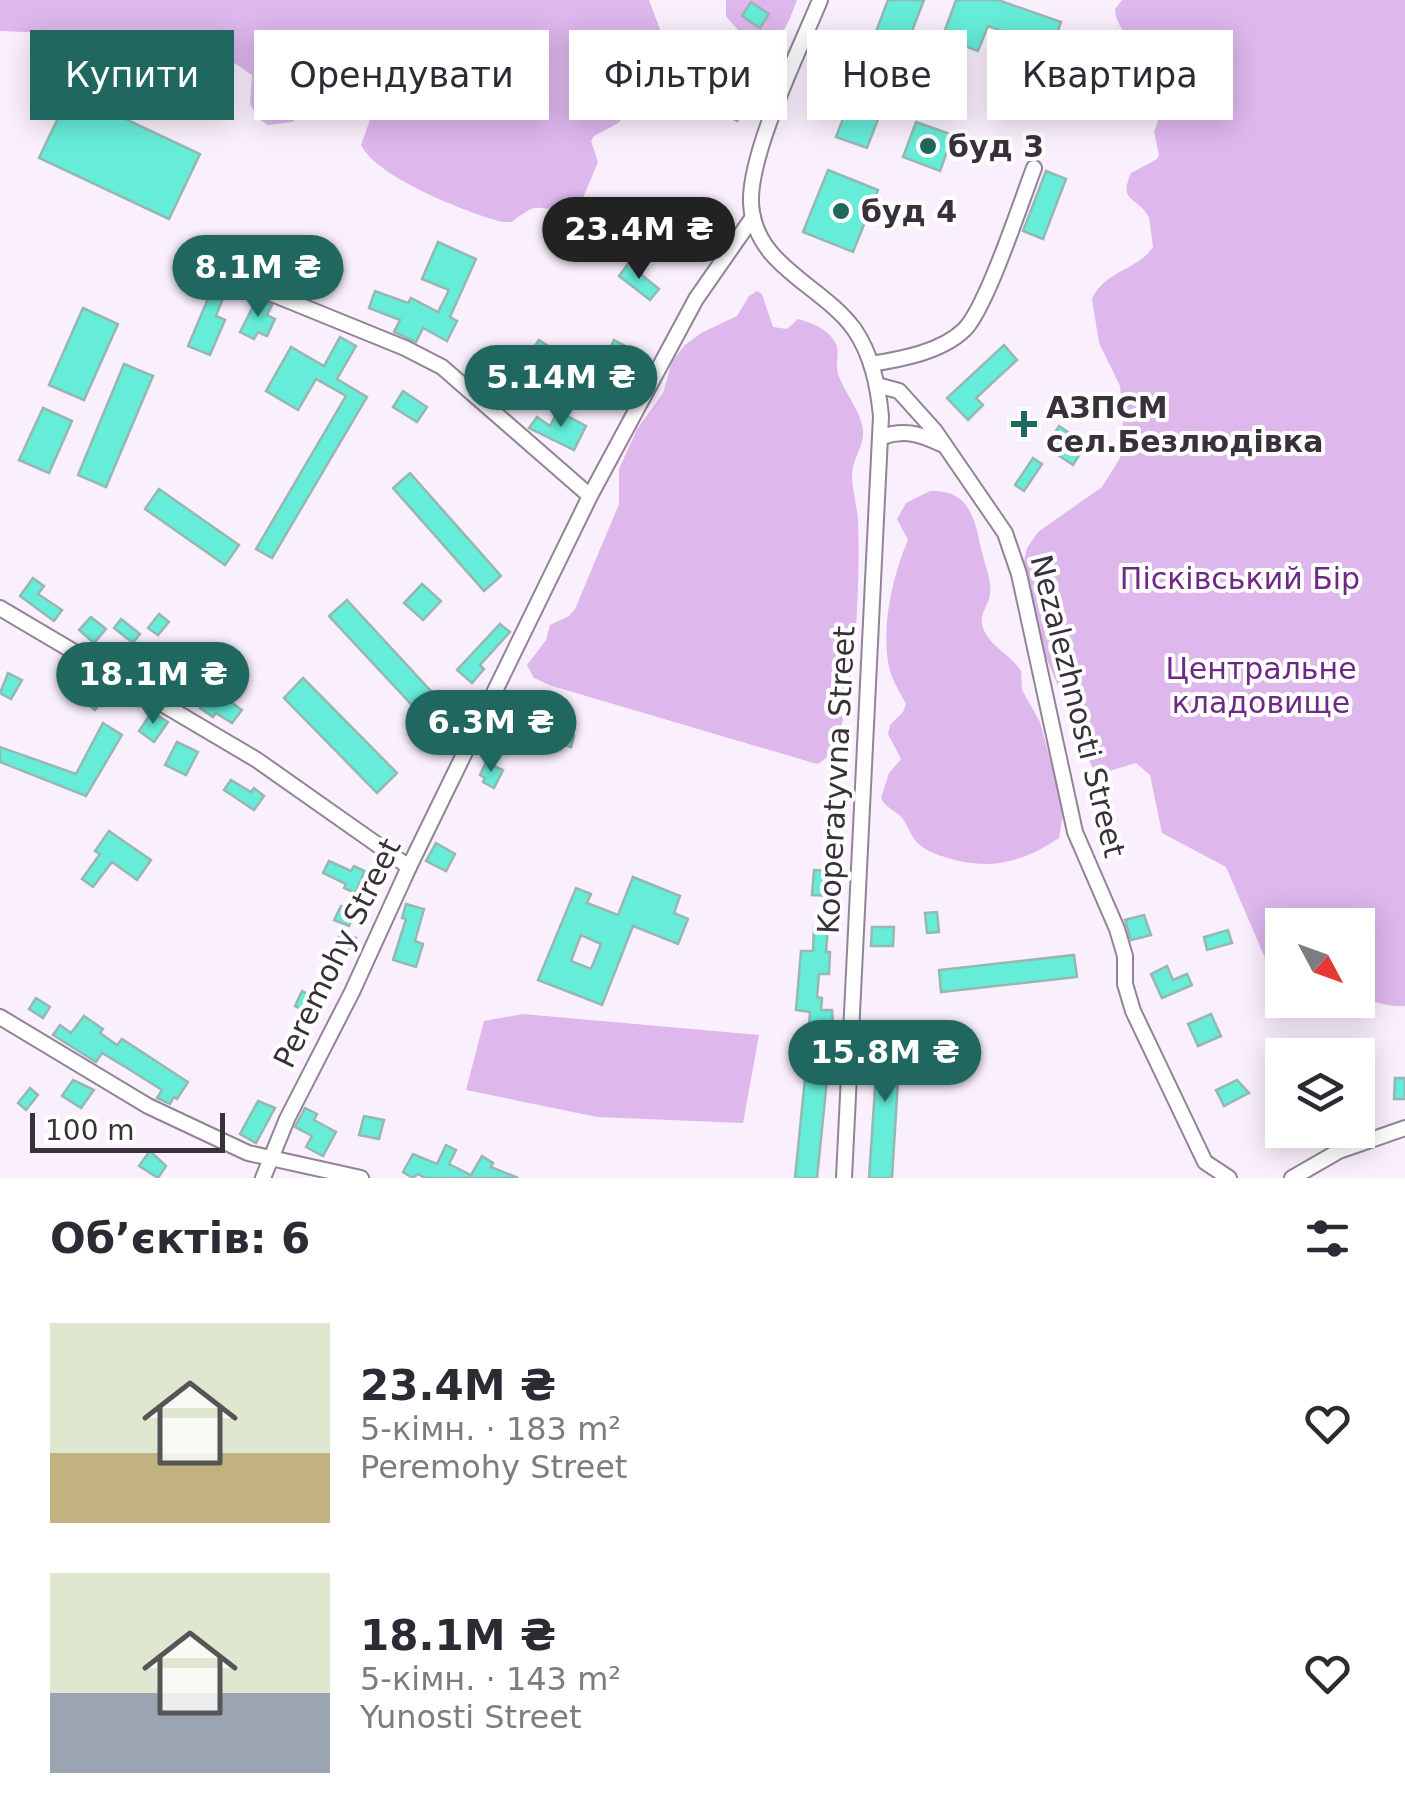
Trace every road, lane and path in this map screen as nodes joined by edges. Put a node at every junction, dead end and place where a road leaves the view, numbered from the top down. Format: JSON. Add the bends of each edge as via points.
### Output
{"nodes":[{"id":1,"x":820,"y":0,"type":"edge"},
{"id":2,"x":1034,"y":168,"type":"dead end"},
{"id":3,"x":753,"y":217,"type":"junction"},
{"id":4,"x":250,"y":285,"type":"dead end"},
{"id":5,"x":871,"y":364,"type":"junction"},
{"id":6,"x":876,"y":385,"type":"junction"},
{"id":7,"x":882,"y":437,"type":"junction"},
{"id":8,"x":946,"y":447,"type":"junction"},
{"id":9,"x":590,"y":496,"type":"junction"},
{"id":10,"x":0,"y":608,"type":"edge"},
{"id":11,"x":409,"y":867,"type":"junction"},
{"id":12,"x":0,"y":1017,"type":"edge"},
{"id":13,"x":1405,"y":1128,"type":"edge"},
{"id":14,"x":270,"y":1160,"type":"junction"},
{"id":15,"x":1205,"y":1162,"type":"junction"},
{"id":16,"x":263,"y":1178,"type":"edge"},
{"id":17,"x":361,"y":1178,"type":"edge"},
{"id":18,"x":844,"y":1178,"type":"edge"},
{"id":19,"x":1209,"y":1178,"type":"edge"},
{"id":20,"x":1229,"y":1178,"type":"edge"},
{"id":21,"x":1292,"y":1178,"type":"edge"}],
"edges":[{"from":1,"to":3,"type":"street","via":[[758,162]]},
{"from":2,"to":5,"type":"street","via":[[969,325],[942,345]]},
{"from":3,"to":5,"type":"street","name":"Kooperatyvna Street","via":[[773,258],[840,313]]},
{"from":3,"to":9,"type":"street","name":"Peremohy Street","via":[[696,299]]},
{"from":4,"to":9,"type":"street","via":[[442,366]]},
{"from":5,"to":6,"type":"street","name":"Kooperatyvna Street"},
{"from":6,"to":7,"type":"street","name":"Kooperatyvna Street"},
{"from":6,"to":8,"type":"street","name":"Nezalezhnosti Street","via":[[900,390]]},
{"from":7,"to":8,"type":"street","via":[[921,434]]},
{"from":7,"to":18,"type":"street","name":"Kooperatyvna Street"},
{"from":8,"to":15,"type":"street","name":"Nezalezhnosti Street","via":[[1005,533],[1081,852],[1117,929],[1136,1020]]},
{"from":9,"to":11,"type":"street","name":"Peremohy Street"},
{"from":10,"to":11,"type":"street","via":[[257,760]]},
{"from":11,"to":14,"type":"street","name":"Peremohy Street"},
{"from":12,"to":14,"type":"street","via":[[148,1106]]},
{"from":13,"to":21,"type":"street","via":[[1350,1146]]},
{"from":14,"to":16,"type":"street","name":"Peremohy Street"},
{"from":14,"to":17,"type":"street"},
{"from":15,"to":19,"type":"street","name":"Nezalezhnosti Street"},
{"from":15,"to":20,"type":"street"}]}
